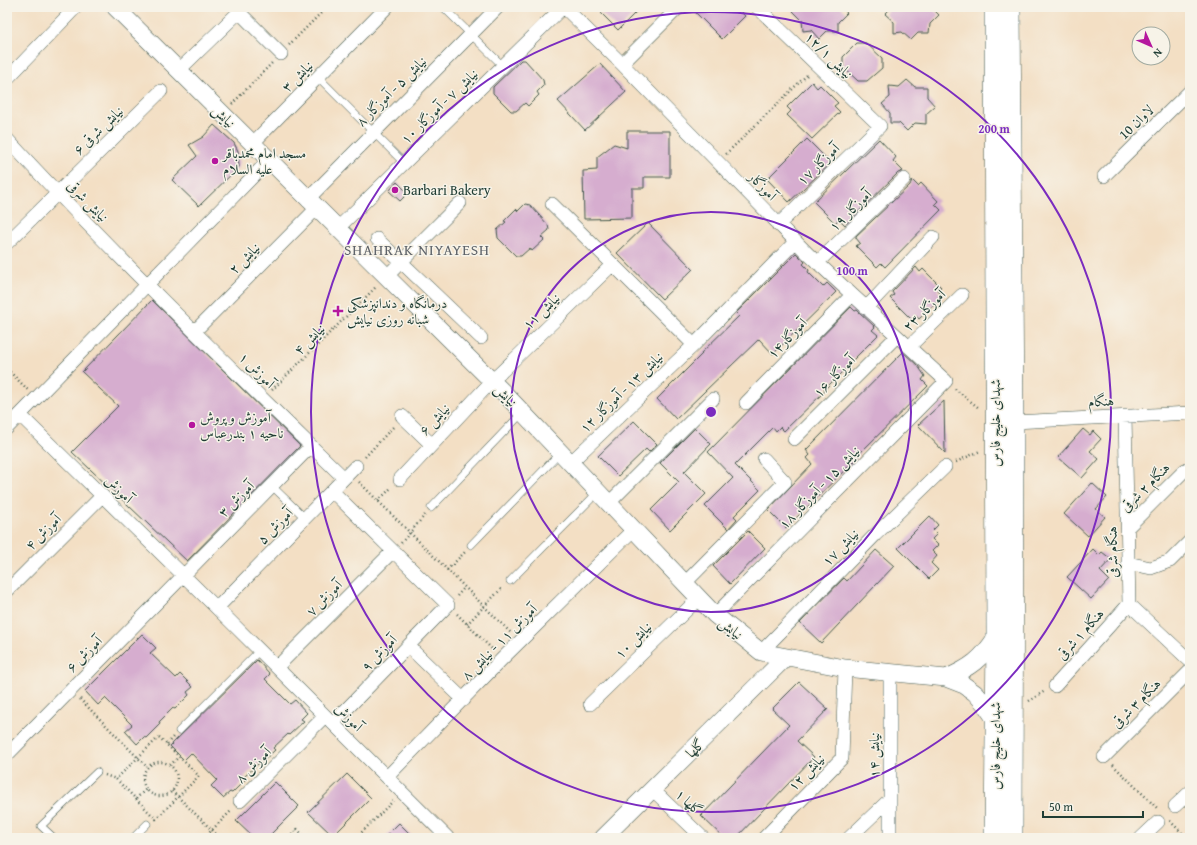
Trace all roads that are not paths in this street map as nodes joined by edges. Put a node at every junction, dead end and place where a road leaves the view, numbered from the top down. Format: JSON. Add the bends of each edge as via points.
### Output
{"nodes":[{"id":1,"x":76,"y":7,"type":"edge"},
{"id":2,"x":115,"y":7,"type":"edge"},
{"id":3,"x":387,"y":7,"type":"edge"},
{"id":4,"x":443,"y":7,"type":"edge"},
{"id":5,"x":498,"y":7,"type":"edge"},
{"id":6,"x":564,"y":7,"type":"edge"},
{"id":7,"x":678,"y":7,"type":"edge"},
{"id":8,"x":757,"y":7,"type":"edge"},
{"id":9,"x":994,"y":7,"type":"edge"},
{"id":10,"x":1011,"y":7,"type":"edge"},
{"id":11,"x":471,"y":34,"type":"junction"},
{"id":12,"x":281,"y":54,"type":"dead end"},
{"id":13,"x":622,"y":64,"type":"junction"},
{"id":14,"x":503,"y":66,"type":"junction"},
{"id":15,"x":179,"y":70,"type":"junction"},
{"id":16,"x":318,"y":77,"type":"junction"},
{"id":17,"x":7,"y":79,"type":"edge"},
{"id":18,"x":161,"y":91,"type":"dead end"},
{"id":19,"x":1190,"y":91,"type":"edge"},
{"id":20,"x":880,"y":126,"type":"joint"},
{"id":21,"x":374,"y":132,"type":"junction"},
{"id":22,"x":7,"y":138,"type":"edge"},
{"id":23,"x":252,"y":144,"type":"junction"},
{"id":24,"x":269,"y":160,"type":"junction"},
{"id":25,"x":404,"y":163,"type":"junction"},
{"id":26,"x":1104,"y":176,"type":"dead end"},
{"id":27,"x":904,"y":179,"type":"dead end"},
{"id":28,"x":57,"y":193,"type":"junction"},
{"id":29,"x":312,"y":203,"type":"junction"},
{"id":30,"x":460,"y":203,"type":"dead end"},
{"id":31,"x":552,"y":204,"type":"dead end"},
{"id":32,"x":1004,"y":223,"type":"junction"},
{"id":33,"x":778,"y":225,"type":"junction"},
{"id":34,"x":338,"y":228,"type":"junction"},
{"id":35,"x":933,"y":237,"type":"dead end"},
{"id":36,"x":377,"y":239,"type":"dead end"},
{"id":37,"x":795,"y":242,"type":"junction"},
{"id":38,"x":7,"y":243,"type":"edge"},
{"id":39,"x":401,"y":262,"type":"junction"},
{"id":40,"x":817,"y":263,"type":"junction"},
{"id":41,"x":613,"y":264,"type":"junction"},
{"id":42,"x":386,"y":276,"type":"junction"},
{"id":43,"x":148,"y":284,"type":"junction"},
{"id":44,"x":852,"y":295,"type":"junction"},
{"id":45,"x":962,"y":295,"type":"dead end"},
{"id":46,"x":866,"y":308,"type":"junction"},
{"id":47,"x":195,"y":331,"type":"junction"},
{"id":48,"x":897,"y":336,"type":"junction"},
{"id":49,"x":481,"y":338,"type":"dead end"},
{"id":50,"x":694,"y":345,"type":"junction"},
{"id":51,"x":909,"y":347,"type":"junction"},
{"id":52,"x":492,"y":381,"type":"junction"},
{"id":53,"x":946,"y":381,"type":"joint"},
{"id":54,"x":713,"y":399,"type":"dead end"},
{"id":55,"x":746,"y":403,"type":"dead end"},
{"id":56,"x":523,"y":412,"type":"junction"},
{"id":57,"x":1190,"y":413,"type":"edge"},
{"id":58,"x":20,"y":415,"type":"junction"},
{"id":59,"x":402,"y":416,"type":"road end"},
{"id":60,"x":1125,"y":416,"type":"junction"},
{"id":61,"x":1005,"y":422,"type":"junction"},
{"id":62,"x":7,"y":428,"type":"edge"},
{"id":63,"x":794,"y":439,"type":"dead end"},
{"id":64,"x":432,"y":445,"type":"junction"},
{"id":65,"x":311,"y":446,"type":"junction"},
{"id":66,"x":566,"y":457,"type":"junction"},
{"id":67,"x":764,"y":459,"type":"dead end"},
{"id":68,"x":945,"y":466,"type":"road end"},
{"id":69,"x":1185,"y":470,"type":"dead end"},
{"id":70,"x":350,"y":472,"type":"joint"},
{"id":71,"x":400,"y":479,"type":"road end"},
{"id":72,"x":272,"y":486,"type":"junction"},
{"id":73,"x":332,"y":491,"type":"junction"},
{"id":74,"x":102,"y":496,"type":"junction"},
{"id":75,"x":604,"y":498,"type":"junction"},
{"id":76,"x":431,"y":508,"type":"road end"},
{"id":77,"x":305,"y":518,"type":"junction"},
{"id":78,"x":1128,"y":527,"type":"junction"},
{"id":79,"x":634,"y":529,"type":"junction"},
{"id":80,"x":1190,"y":541,"type":"edge"},
{"id":81,"x":471,"y":545,"type":"road end"},
{"id":82,"x":394,"y":551,"type":"junction"},
{"id":83,"x":1128,"y":563,"type":"junction"},
{"id":84,"x":184,"y":575,"type":"junction"},
{"id":85,"x":510,"y":581,"type":"road end"},
{"id":86,"x":685,"y":584,"type":"junction"},
{"id":87,"x":7,"y":591,"type":"edge"},
{"id":88,"x":699,"y":598,"type":"junction"},
{"id":89,"x":1129,"y":604,"type":"junction"},
{"id":90,"x":217,"y":608,"type":"junction"},
{"id":91,"x":715,"y":615,"type":"junction"},
{"id":92,"x":996,"y":637,"type":"junction"},
{"id":93,"x":408,"y":646,"type":"junction"},
{"id":94,"x":260,"y":650,"type":"junction"},
{"id":95,"x":761,"y":652,"type":"junction"},
{"id":96,"x":786,"y":657,"type":"junction"},
{"id":97,"x":1190,"y":661,"type":"edge"},
{"id":98,"x":277,"y":667,"type":"junction"},
{"id":99,"x":845,"y":668,"type":"junction"},
{"id":100,"x":1190,"y":671,"type":"edge"},
{"id":101,"x":890,"y":672,"type":"junction"},
{"id":102,"x":946,"y":678,"type":"junction"},
{"id":103,"x":1055,"y":686,"type":"road end"},
{"id":104,"x":464,"y":700,"type":"junction"},
{"id":105,"x":590,"y":704,"type":"dead end"},
{"id":106,"x":995,"y":719,"type":"junction"},
{"id":107,"x":329,"y":720,"type":"junction"},
{"id":108,"x":179,"y":731,"type":"dead end"},
{"id":109,"x":7,"y":755,"type":"edge"},
{"id":110,"x":1104,"y":757,"type":"road end"},
{"id":111,"x":97,"y":772,"type":"dead end"},
{"id":112,"x":387,"y":777,"type":"junction"},
{"id":113,"x":652,"y":790,"type":"junction"},
{"id":114,"x":1190,"y":792,"type":"edge"},
{"id":115,"x":890,"y":799,"type":"junction"},
{"id":116,"x":240,"y":801,"type":"road end"},
{"id":117,"x":1175,"y":806,"type":"dead end"},
{"id":118,"x":1161,"y":816,"type":"road end"},
{"id":119,"x":147,"y":824,"type":"dead end"},
{"id":120,"x":54,"y":838,"type":"edge"},
{"id":121,"x":133,"y":838,"type":"edge"},
{"id":122,"x":448,"y":838,"type":"edge"},
{"id":123,"x":604,"y":838,"type":"edge"},
{"id":124,"x":702,"y":838,"type":"edge"},
{"id":125,"x":764,"y":838,"type":"edge"},
{"id":126,"x":850,"y":838,"type":"edge"},
{"id":127,"x":890,"y":838,"type":"edge"},
{"id":128,"x":994,"y":838,"type":"edge"},
{"id":129,"x":1013,"y":838,"type":"edge"},
{"id":130,"x":1141,"y":838,"type":"edge"}],
"edges":[{"from":1,"to":17,"type":"street"},
{"from":2,"to":15,"type":"street","name":"نیایش"},
{"from":3,"to":16,"type":"street","name":"نیایش ۳"},
{"from":4,"to":11,"type":"lane"},
{"from":5,"to":11,"type":"street","name":"نیایش ۵ - آموزگار ۸"},
{"from":6,"to":13,"type":"street","name":"آموزگار"},
{"from":6,"to":14,"type":"street","name":"نیایش ۷ - آموزگار ۱۰"},
{"from":7,"to":13,"type":"street"},
{"from":8,"to":20,"type":"street","name":"نیایش ۱۲/۱"},
{"from":9,"to":32,"type":"main road","name":"شهدای خلیج فارس"},
{"from":10,"to":32,"type":"main road","name":"شهدای خلیج فارس"},
{"from":11,"to":14,"type":"lane"},
{"from":11,"to":21,"type":"street","name":"نیایش ۵ - آموزگار ۸"},
{"from":12,"to":15,"type":"street","via":[[239,12]]},
{"from":13,"to":33,"type":"street","name":"آموزگار"},
{"from":14,"to":25,"type":"street","name":"نیایش ۷ - آموزگار ۱۰"},
{"from":15,"to":23,"type":"street","name":"نیایش"},
{"from":16,"to":21,"type":"lane"},
{"from":16,"to":23,"type":"street","name":"نیایش ۳"},
{"from":18,"to":28,"type":"street","name":"نیایش شرقی ۶"},
{"from":19,"to":26,"type":"street","name":"لاوان 10"},
{"from":20,"to":33,"type":"street","name":"آموزگار ۱۷"},
{"from":21,"to":25,"type":"lane"},
{"from":21,"to":29,"type":"street","name":"نیایش ۵ - آموزگار ۸"},
{"from":22,"to":28,"type":"street","name":"نیایش شرقی"},
{"from":23,"to":24,"type":"street","name":"نیایش"},
{"from":24,"to":29,"type":"street","name":"نیایش"},
{"from":24,"to":43,"type":"street"},
{"from":25,"to":34,"type":"street","name":"نیایش ۷ - آموزگار ۱۰"},
{"from":27,"to":40,"type":"street","name":"آموزگار ۱۹"},
{"from":28,"to":38,"type":"street","name":"نیایش شرقی ۶"},
{"from":28,"to":43,"type":"street","name":"نیایش شرقی"},
{"from":29,"to":34,"type":"street","name":"نیایش"},
{"from":29,"to":47,"type":"street","name":"نیایش ۲"},
{"from":30,"to":39,"type":"street"},
{"from":31,"to":41,"type":"street"},
{"from":32,"to":61,"type":"main road","name":"شهدای خلیج فارس"},
{"from":33,"to":37,"type":"street","name":"آموزگار"},
{"from":34,"to":42,"type":"street","name":"نیایش"},
{"from":35,"to":46,"type":"street"},
{"from":36,"to":39,"type":"street"},
{"from":37,"to":40,"type":"street","name":"آموزگار"},
{"from":37,"to":50,"type":"street","name":"نیایش ۱۳ - آموزگار ۱۲"},
{"from":39,"to":42,"type":"street"},
{"from":39,"to":49,"type":"street"},
{"from":40,"to":44,"type":"street","name":"آموزگار"},
{"from":41,"to":50,"type":"street"},
{"from":41,"to":52,"type":"street","name":"نیایش ۱۱"},
{"from":42,"to":52,"type":"street","name":"نیایش"},
{"from":43,"to":47,"type":"street","name":"آموزش ۱"},
{"from":43,"to":58,"type":"street"},
{"from":44,"to":46,"type":"street","name":"آموزگار"},
{"from":44,"to":55,"type":"street","name":"آموزگار۱۴"},
{"from":45,"to":51,"type":"street","name":"آموزگار ۲۳"},
{"from":46,"to":48,"type":"street","name":"آموزگار"},
{"from":47,"to":65,"type":"street","name":"آموزش ۱"},
{"from":48,"to":51,"type":"street","name":"آموزگار"},
{"from":48,"to":63,"type":"street","name":"آموزگار ۱۶"},
{"from":50,"to":66,"type":"street","name":"نیایش ۱۳ - آموزگار ۱۲"},
{"from":51,"to":53,"type":"street","name":"آموزگار"},
{"from":52,"to":56,"type":"street","name":"نیایش"},
{"from":52,"to":64,"type":"street","name":"نیایش ۶"},
{"from":53,"to":91,"type":"street","name":"نیایش ۱۵ - آموزگار ۱۸"},
{"from":54,"to":75,"type":"street"},
{"from":56,"to":66,"type":"street","name":"نیایش"},
{"from":56,"to":76,"type":"lane"},
{"from":57,"to":60,"type":"street","name":"هنگام"},
{"from":58,"to":62,"type":"street"},
{"from":58,"to":74,"type":"street","name":"آموزش"},
{"from":59,"to":64,"type":"street"},
{"from":60,"to":61,"type":"street","name":"هنگام"},
{"from":60,"to":78,"type":"street","name":"هنگام شرقی"},
{"from":61,"to":92,"type":"main road","name":"شهدای خلیج فارس","via":[[996,445]]},
{"from":61,"to":129,"type":"main road","name":"شهدای خلیج فارس","via":[[1013,711]]},
{"from":64,"to":71,"type":"street","name":"نیایش ۶"},
{"from":65,"to":70,"type":"street","name":"آموزش ۱"},
{"from":65,"to":72,"type":"street","name":"آموزش ۳"},
{"from":66,"to":75,"type":"street","name":"نیایش"},
{"from":66,"to":81,"type":"lane"},
{"from":67,"to":86,"type":"street","via":[[785,482]]},
{"from":68,"to":95,"type":"street","name":"نیایش ۱۷"},
{"from":69,"to":78,"type":"street","name":"هنگام ۲ شرقی"},
{"from":70,"to":73,"type":"street","name":"آموزش ۵"},
{"from":72,"to":77,"type":"lane"},
{"from":72,"to":84,"type":"street","name":"آموزش ۳"},
{"from":73,"to":77,"type":"street","name":"آموزش ۵"},
{"from":73,"to":82,"type":"street"},
{"from":74,"to":84,"type":"street","name":"آموزش"},
{"from":74,"to":87,"type":"street","name":"آموزش ۴"},
{"from":75,"to":79,"type":"street","name":"نیایش"},
{"from":75,"to":85,"type":"lane"},
{"from":77,"to":90,"type":"street","name":"آموزش ۵"},
{"from":78,"to":83,"type":"street","name":"هنگام شرقی"},
{"from":79,"to":86,"type":"street","name":"نیایش"},
{"from":79,"to":104,"type":"street","name":"آموزش ۱۱ - نیایش ۸"},
{"from":80,"to":83,"type":"street","via":[[1170,561],[1151,568]]},
{"from":82,"to":93,"type":"street","name":"آموزش ۹","via":[[448,605]]},
{"from":82,"to":98,"type":"street","name":"آموزش ۷"},
{"from":83,"to":89,"type":"street","name":"هنگام شرقی"},
{"from":84,"to":90,"type":"street","name":"آموزش"},
{"from":84,"to":109,"type":"street","name":"آموزش ۶"},
{"from":86,"to":88,"type":"street","name":"نیایش"},
{"from":88,"to":91,"type":"street","name":"نیایش"},
{"from":88,"to":105,"type":"street","name":"نیایش ۱۰"},
{"from":89,"to":97,"type":"street"},
{"from":89,"to":103,"type":"street","name":"هنگام ۱ شرقی"},
{"from":90,"to":94,"type":"street","name":"آموزش"},
{"from":91,"to":95,"type":"street","name":"نیایش"},
{"from":92,"to":102,"type":"street","name":"نیایش","via":[[972,665]]},
{"from":92,"to":106,"type":"main road","name":"شهدای خلیج فارس"},
{"from":93,"to":104,"type":"street"},
{"from":93,"to":107,"type":"street","name":"آموزش ۹"},
{"from":94,"to":98,"type":"street","name":"آموزش"},
{"from":94,"to":108,"type":"lane"},
{"from":95,"to":96,"type":"street","name":"نیایش"},
{"from":96,"to":99,"type":"street","name":"نیایش"},
{"from":96,"to":113,"type":"street","name":"گلها"},
{"from":98,"to":107,"type":"street","name":"آموزش"},
{"from":99,"to":101,"type":"street","name":"نیایش"},
{"from":99,"to":125,"type":"street","name":"نیایش ۱۲","via":[[842,758]]},
{"from":100,"to":110,"type":"street","name":"هنگام ۳ شرقی"},
{"from":101,"to":102,"type":"street","name":"نیایش"},
{"from":101,"to":115,"type":"street","name":"نیایش ۱۴"},
{"from":102,"to":106,"type":"street","name":"نیایش","via":[[975,692]]},
{"from":104,"to":112,"type":"street","name":"آموزش ۱۱ - نیایش ۸"},
{"from":106,"to":128,"type":"main road","name":"شهدای خلیج فارس"},
{"from":107,"to":112,"type":"street","name":"آموزش"},
{"from":107,"to":116,"type":"street","name":"آموزش ۸"},
{"from":111,"to":120,"type":"lane","via":[[41,826]]},
{"from":112,"to":122,"type":"street","name":"آموزش"},
{"from":113,"to":123,"type":"street","name":"گلها"},
{"from":113,"to":124,"type":"street","name":"گلها ۱"},
{"from":114,"to":117,"type":"street"},
{"from":115,"to":126,"type":"street"},
{"from":115,"to":127,"type":"street","name":"نیایش ۱۴"},
{"from":118,"to":130,"type":"street"},
{"from":119,"to":121,"type":"lane"}]}
